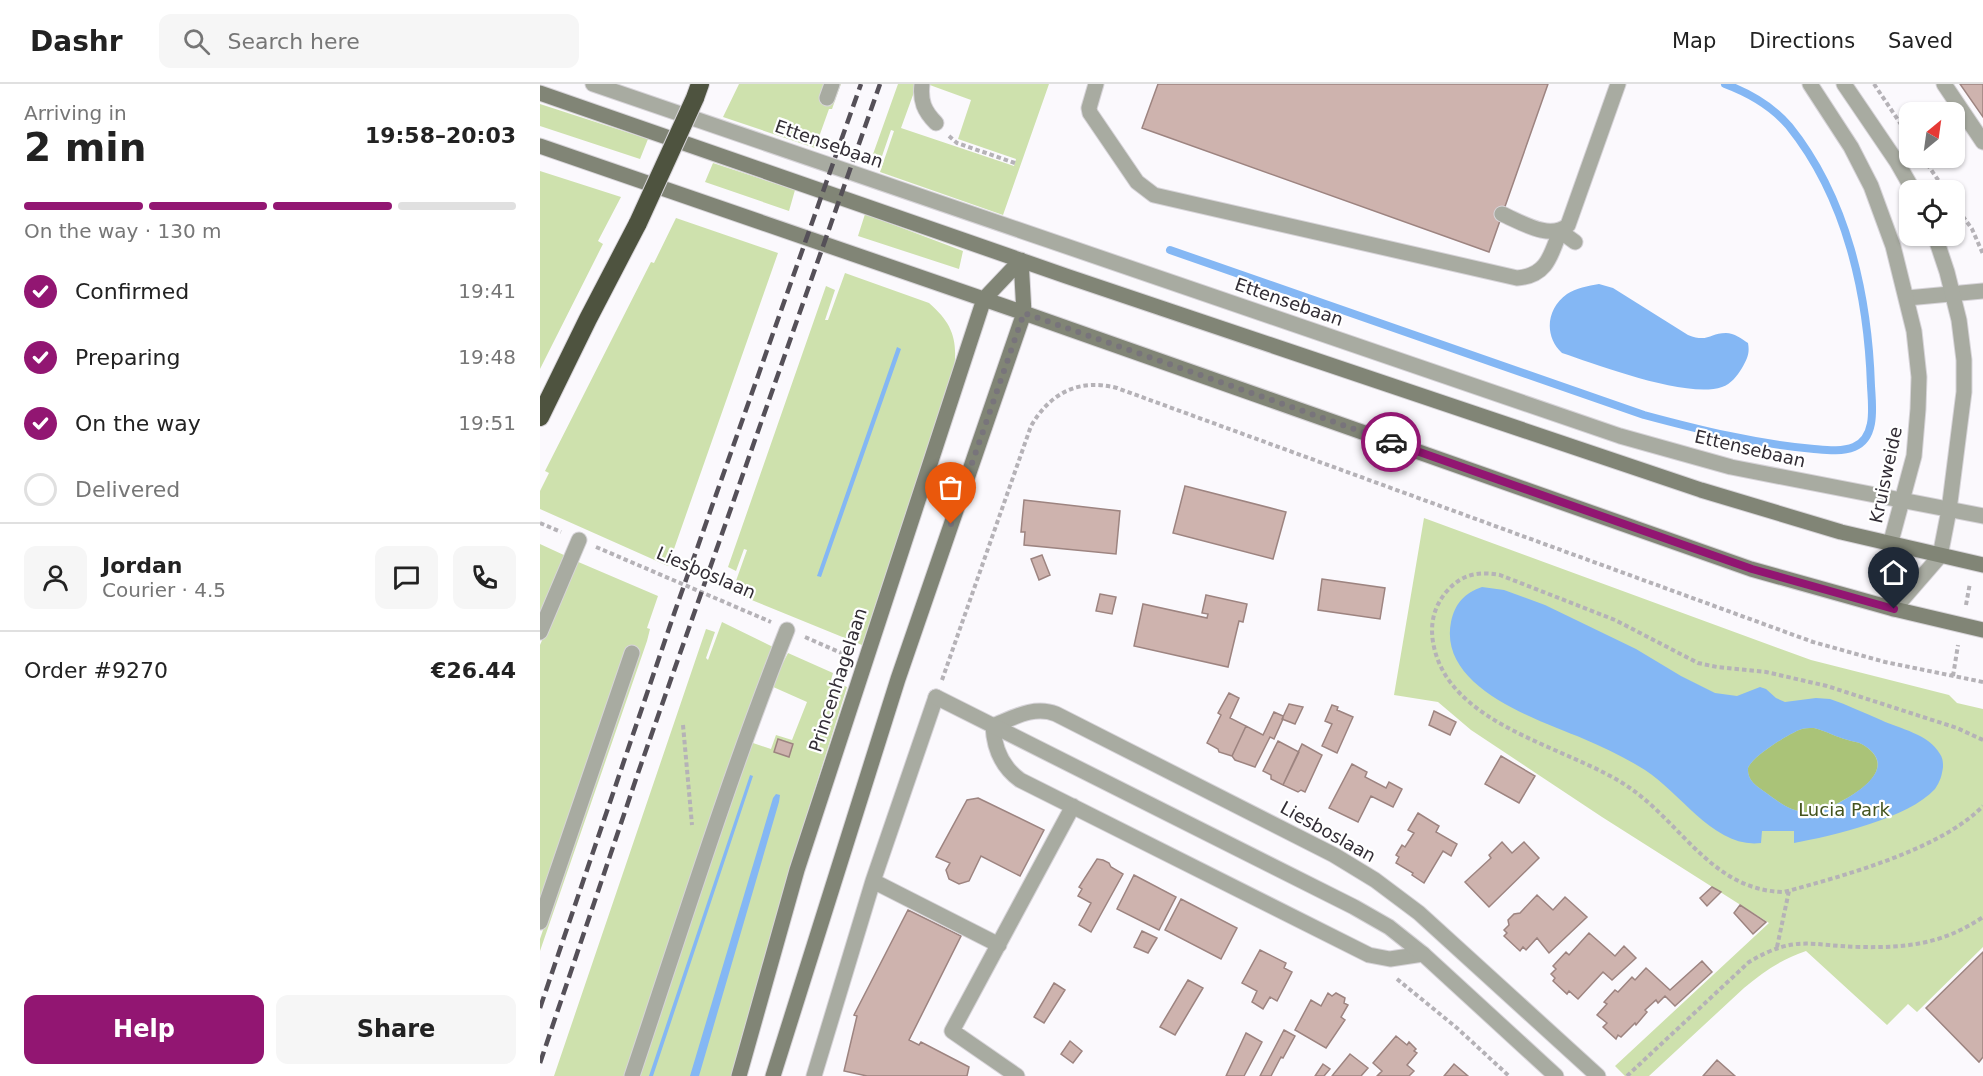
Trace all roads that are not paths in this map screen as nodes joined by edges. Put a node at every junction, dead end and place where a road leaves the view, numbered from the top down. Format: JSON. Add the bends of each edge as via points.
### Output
{"nodes":[{"id":1,"x":593,"y":84,"type":"edge"},
{"id":2,"x":922,"y":84,"type":"edge"},
{"id":3,"x":1096,"y":84,"type":"edge"},
{"id":4,"x":1618,"y":84,"type":"edge"},
{"id":5,"x":1810,"y":84,"type":"edge"},
{"id":6,"x":1844,"y":84,"type":"edge"},
{"id":7,"x":1944,"y":84,"type":"edge"},
{"id":8,"x":698,"y":91,"type":"edge"},
{"id":9,"x":540,"y":93,"type":"edge"},
{"id":10,"x":936,"y":123,"type":"dead end"},
{"id":11,"x":1983,"y":141,"type":"edge"},
{"id":12,"x":540,"y":146,"type":"edge"},
{"id":13,"x":1907,"y":180,"type":"edge"},
{"id":14,"x":1502,"y":214,"type":"dead end"},
{"id":15,"x":1560,"y":231,"type":"junction"},
{"id":16,"x":1575,"y":242,"type":"dead end"},
{"id":17,"x":1938,"y":246,"type":"edge"},
{"id":18,"x":1021,"y":260,"type":"junction"},
{"id":19,"x":1983,"y":291,"type":"edge"},
{"id":20,"x":1953,"y":294,"type":"junction"},
{"id":21,"x":1907,"y":298,"type":"junction"},
{"id":22,"x":984,"y":299,"type":"junction"},
{"id":23,"x":1024,"y":313,"type":"junction"},
{"id":24,"x":540,"y":417,"type":"edge"},
{"id":25,"x":1902,"y":501,"type":"junction"},
{"id":26,"x":1949,"y":510,"type":"junction"},
{"id":27,"x":1983,"y":516,"type":"edge"},
{"id":28,"x":579,"y":540,"type":"road end"},
{"id":29,"x":1890,"y":545,"type":"junction"},
{"id":30,"x":1940,"y":556,"type":"junction"},
{"id":31,"x":1978,"y":564,"type":"edge"},
{"id":32,"x":1894,"y":609,"type":"junction"},
{"id":33,"x":787,"y":630,"type":"road end"},
{"id":34,"x":1983,"y":630,"type":"edge"},
{"id":35,"x":540,"y":632,"type":"edge"},
{"id":36,"x":632,"y":653,"type":"dead end"},
{"id":37,"x":993,"y":726,"type":"junction"},
{"id":38,"x":1074,"y":806,"type":"junction"},
{"id":39,"x":873,"y":881,"type":"junction"},
{"id":40,"x":540,"y":921,"type":"edge"},
{"id":41,"x":999,"y":945,"type":"junction"},
{"id":42,"x":1423,"y":954,"type":"junction"},
{"id":43,"x":632,"y":1076,"type":"edge"},
{"id":44,"x":739,"y":1076,"type":"edge"},
{"id":45,"x":773,"y":1076,"type":"edge"},
{"id":46,"x":814,"y":1076,"type":"edge"},
{"id":47,"x":1017,"y":1076,"type":"edge"},
{"id":48,"x":1556,"y":1076,"type":"edge"},
{"id":49,"x":1598,"y":1076,"type":"edge"}],
"edges":[{"from":1,"to":25,"type":"street","name":"Ettensebaan","via":[[1620,436],[1731,467]]},
{"from":2,"to":10,"type":"street","via":[[923,105]]},
{"from":3,"to":15,"type":"street","via":[[1090,113],[1137,182],[1154,195],[1517,278],[1540,271],[1548,262]]},
{"from":4,"to":15,"type":"street","via":[[1611,120],[1590,180],[1568,225]]},
{"from":5,"to":21,"type":"street","name":"Kruisweide","via":[[1868,179]]},
{"from":6,"to":13,"type":"street"},
{"from":7,"to":11,"type":"street"},
{"from":8,"to":24,"type":"highway","bridge":true,"via":[[638,223]]},
{"from":9,"to":18,"type":"main road"},
{"from":12,"to":22,"type":"main road"},
{"from":14,"to":15,"type":"street","via":[[1549,232]]},
{"from":15,"to":16,"type":"street"},
{"from":17,"to":20,"type":"street"},
{"from":18,"to":22,"type":"main road"},
{"from":18,"to":23,"type":"main road"},
{"from":18,"to":29,"type":"main road","via":[[1657,475],[1776,514]]},
{"from":19,"to":20,"type":"street"},
{"from":20,"to":21,"type":"street"},
{"from":20,"to":26,"type":"street","via":[[1965,377]]},
{"from":21,"to":25,"type":"street","name":"Kruisweide","via":[[1917,348],[1918,409],[1914,456]]},
{"from":22,"to":23,"type":"main road"},
{"from":22,"to":44,"type":"main road","name":"Princenhagelaan","via":[[797,870]]},
{"from":23,"to":32,"type":"main road","via":[[1722,560]]},
{"from":23,"to":45,"type":"main road","via":[[898,679]]},
{"from":25,"to":26,"type":"street","name":"Ettensebaan"},
{"from":25,"to":29,"type":"street","name":"Kruisweide"},
{"from":26,"to":27,"type":"street","name":"Ettensebaan"},
{"from":26,"to":30,"type":"street"},
{"from":28,"to":35,"type":"street"},
{"from":29,"to":30,"type":"main road"},
{"from":29,"to":32,"type":"street","name":"Kruisweide"},
{"from":30,"to":31,"type":"main road"},
{"from":30,"to":32,"type":"street"},
{"from":32,"to":34,"type":"main road"},
{"from":33,"to":43,"type":"street","via":[[704,857]]},
{"from":36,"to":40,"type":"street"},
{"from":37,"to":38,"type":"street","via":[[997,750],[1011,773]]},
{"from":37,"to":39,"type":"street","via":[[936,697]]},
{"from":37,"to":42,"type":"street","via":[[1354,907],[1389,927]]},
{"from":37,"to":49,"type":"street","name":"Liesboslaan","via":[[1035,711],[1056,714],[1354,866],[1419,913]]},
{"from":38,"to":41,"type":"street"},
{"from":38,"to":42,"type":"street","via":[[1369,955],[1390,959]]},
{"from":39,"to":41,"type":"street"},
{"from":39,"to":46,"type":"street"},
{"from":41,"to":47,"type":"street","via":[[952,1031]]},
{"from":42,"to":48,"type":"street"}]}
